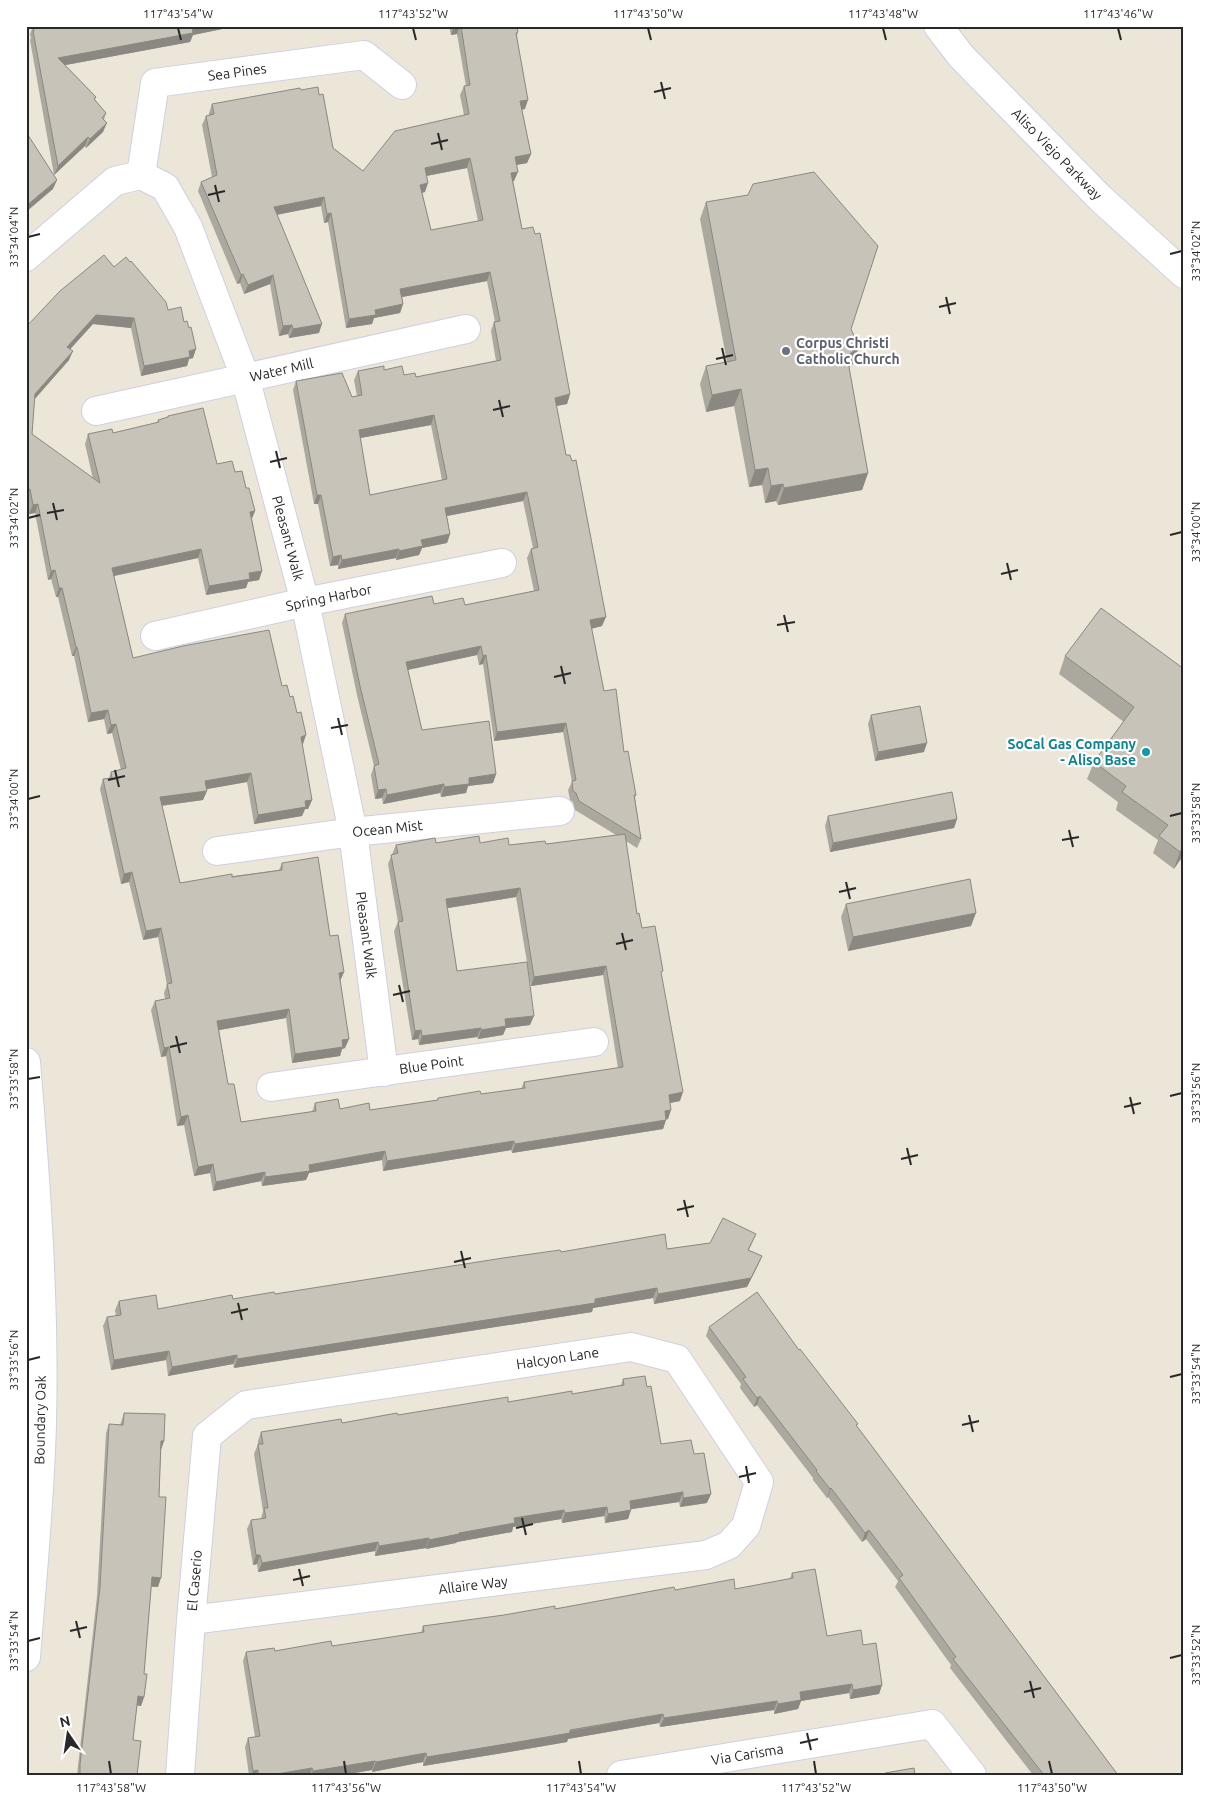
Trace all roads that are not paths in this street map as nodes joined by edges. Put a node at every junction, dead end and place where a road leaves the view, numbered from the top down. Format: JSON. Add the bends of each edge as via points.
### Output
{"nodes":[{"id":1,"x":938,"y":26,"type":"edge"},
{"id":2,"x":402,"y":85,"type":"dead end"},
{"id":3,"x":141,"y":175,"type":"junction"},
{"id":4,"x":26,"y":257,"type":"edge"},
{"id":5,"x":1184,"y":274,"type":"edge"},
{"id":6,"x":466,"y":329,"type":"dead end"},
{"id":7,"x":245,"y":377,"type":"junction"},
{"id":8,"x":96,"y":411,"type":"dead end"},
{"id":9,"x":502,"y":563,"type":"dead end"},
{"id":10,"x":305,"y":602,"type":"junction"},
{"id":11,"x":155,"y":636,"type":"dead end"},
{"id":12,"x":560,"y":811,"type":"dead end"},
{"id":13,"x":352,"y":832,"type":"junction"},
{"id":14,"x":217,"y":851,"type":"dead end"},
{"id":15,"x":594,"y":1042,"type":"dead end"},
{"id":16,"x":26,"y":1062,"type":"edge"},
{"id":17,"x":384,"y":1072,"type":"junction"},
{"id":18,"x":271,"y":1088,"type":"dead end"},
{"id":19,"x":246,"y":1406,"type":"joint"},
{"id":20,"x":746,"y":1526,"type":"joint"},
{"id":21,"x":191,"y":1620,"type":"junction"},
{"id":22,"x":26,"y":1657,"type":"edge"},
{"id":23,"x":180,"y":1775,"type":"edge"},
{"id":24,"x":621,"y":1775,"type":"edge"},
{"id":25,"x":972,"y":1775,"type":"edge"}],
"edges":[{"from":1,"to":5,"type":"street","name":"Aliso Viejo Parkway","via":[[961,56],[1100,198]]},
{"from":2,"to":3,"type":"street","name":"Sea Pines","via":[[364,55],[155,83]]},
{"from":3,"to":4,"type":"street","via":[[115,182]]},
{"from":3,"to":7,"type":"street","name":"Pleasant Walk","via":[[165,186],[188,227]]},
{"from":6,"to":7,"type":"street","name":"Water Mill"},
{"from":7,"to":8,"type":"street","name":"Water Mill"},
{"from":7,"to":10,"type":"street","name":"Pleasant Walk"},
{"from":9,"to":10,"type":"street","name":"Spring Harbor"},
{"from":10,"to":11,"type":"street","name":"Spring Harbor"},
{"from":10,"to":13,"type":"street","name":"Pleasant Walk"},
{"from":12,"to":13,"type":"street","name":"Ocean Mist"},
{"from":13,"to":14,"type":"street","name":"Ocean Mist"},
{"from":13,"to":17,"type":"street","name":"Pleasant Walk"},
{"from":15,"to":17,"type":"street","name":"Blue Point"},
{"from":16,"to":22,"type":"street","name":"Boundary Oak","via":[[37,1197],[42,1346],[42,1423]]},
{"from":17,"to":18,"type":"street","name":"Blue Point"},
{"from":19,"to":20,"type":"street","name":"Halcyon Lane","via":[[631,1348],[677,1360],[759,1482]]},
{"from":19,"to":21,"type":"street","name":"El Caserio","via":[[207,1436]]},
{"from":20,"to":21,"type":"street","name":"Allaire Way","via":[[729,1545],[706,1555]]},
{"from":21,"to":23,"type":"street","name":"El Caserio"},
{"from":24,"to":25,"type":"street","name":"Via Carisma","via":[[932,1724]]}]}
